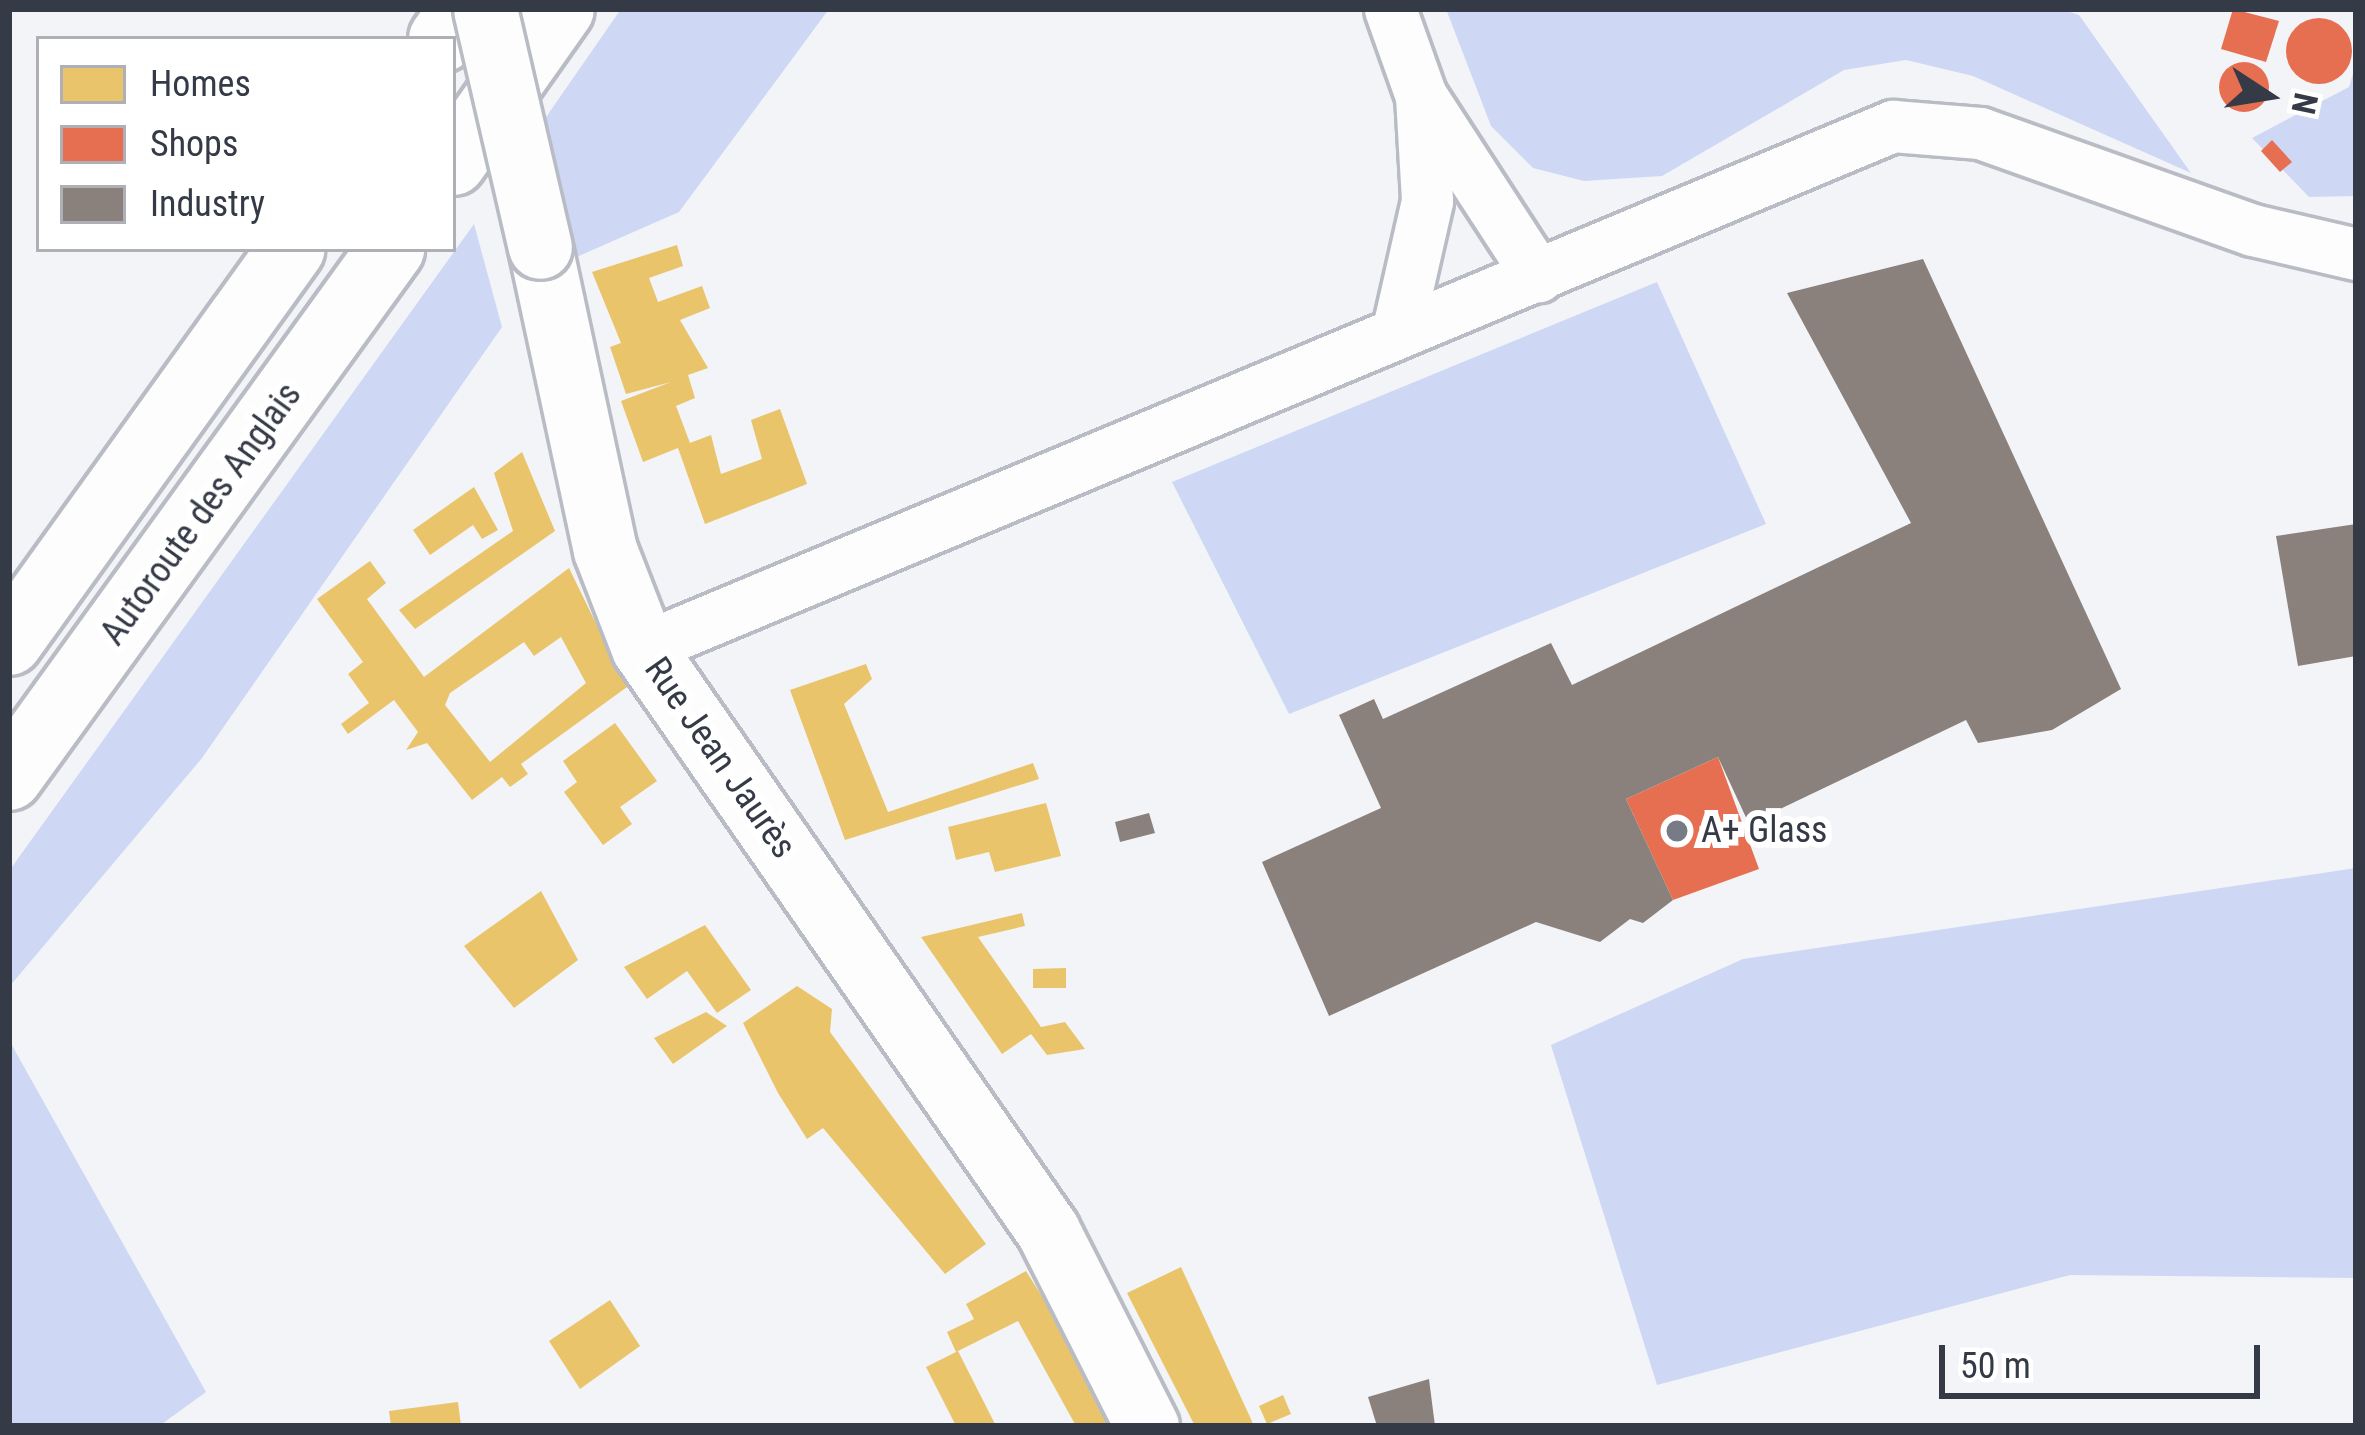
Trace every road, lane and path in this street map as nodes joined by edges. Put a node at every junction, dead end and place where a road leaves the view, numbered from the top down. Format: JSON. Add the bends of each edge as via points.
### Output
{"nodes":[{"id":1,"x":463,"y":9,"type":"edge"},
{"id":2,"x":485,"y":9,"type":"edge"},
{"id":3,"x":561,"y":9,"type":"edge"},
{"id":4,"x":1390,"y":9,"type":"edge"},
{"id":5,"x":444,"y":36,"type":"edge"},
{"id":6,"x":1421,"y":96,"type":"junction"},
{"id":7,"x":456,"y":158,"type":"edge"},
{"id":8,"x":290,"y":252,"type":"edge"},
{"id":9,"x":389,"y":252,"type":"edge"},
{"id":10,"x":2356,"y":254,"type":"edge"},
{"id":11,"x":1538,"y":275,"type":"junction"},
{"id":12,"x":1397,"y":333,"type":"junction"},
{"id":13,"x":9,"y":642,"type":"edge"},
{"id":14,"x":643,"y":647,"type":"junction"},
{"id":15,"x":9,"y":777,"type":"edge"},
{"id":16,"x":1147,"y":1426,"type":"edge"}],
"edges":[{"from":1,"to":5,"type":"highway"},
{"from":2,"to":14,"type":"street","name":"Rue Jean Jaurès","bridge":true,"via":[[605,550]]},
{"from":3,"to":7,"type":"highway"},
{"from":4,"to":6,"type":"street"},
{"from":6,"to":11,"type":"street"},
{"from":6,"to":12,"type":"street","via":[[1427,201]]},
{"from":8,"to":13,"type":"highway"},
{"from":9,"to":15,"type":"highway","name":"Autoroute des Anglais"},
{"from":10,"to":11,"type":"street","via":[[2253,230],[1980,133],[1892,126]]},
{"from":11,"to":12,"type":"street"},
{"from":12,"to":14,"type":"street"},
{"from":14,"to":16,"type":"street","name":"Rue Jean Jaurès","via":[[1048,1231]]}]}
